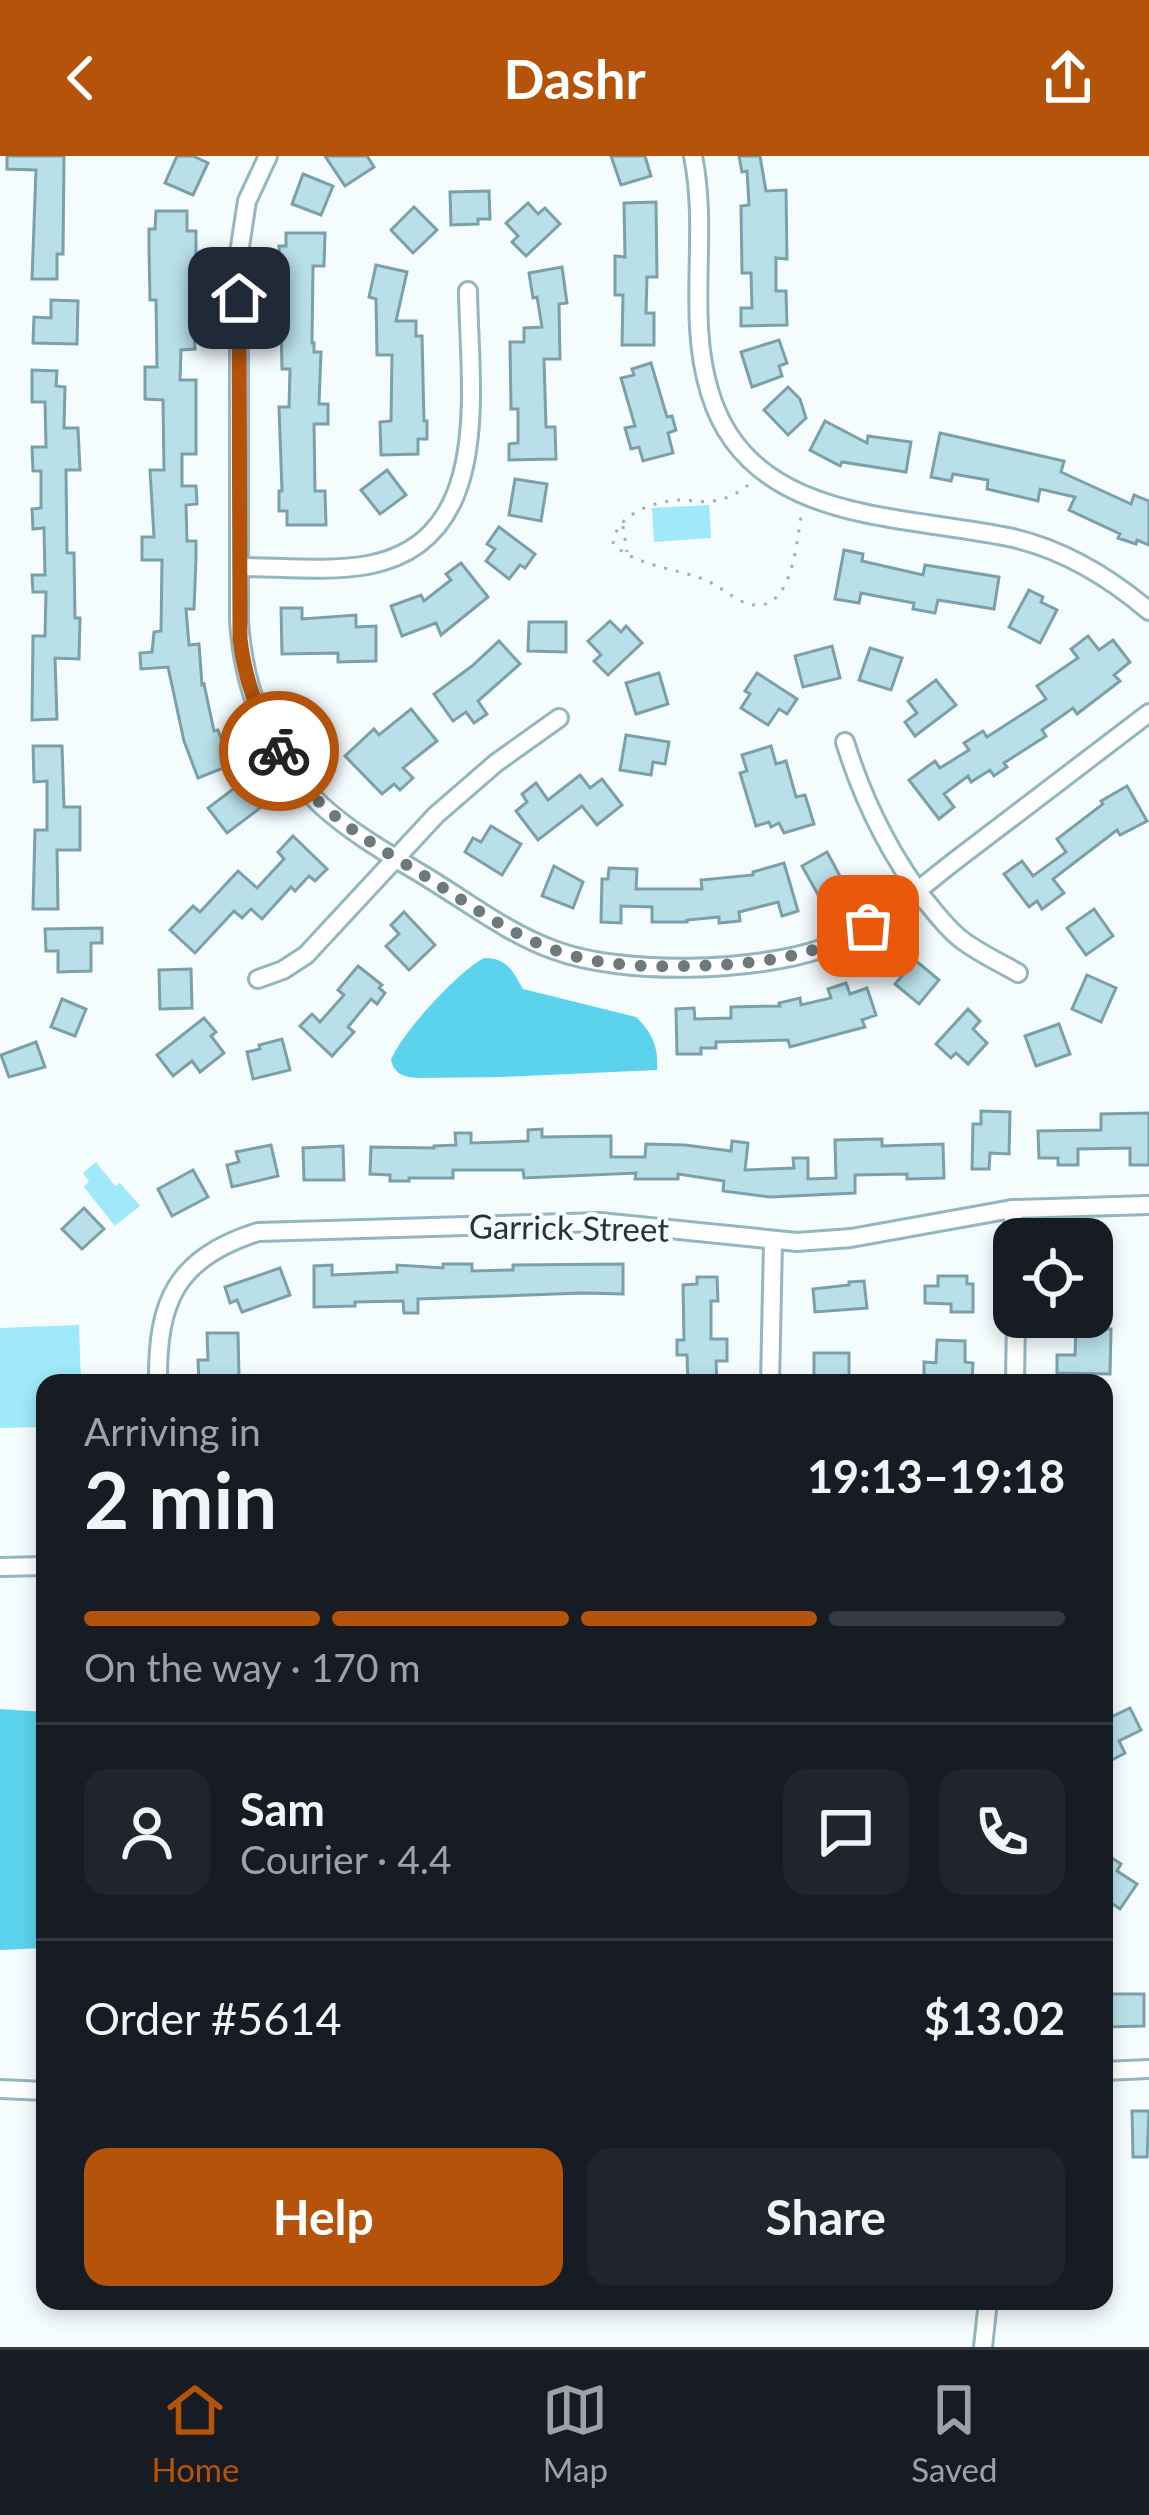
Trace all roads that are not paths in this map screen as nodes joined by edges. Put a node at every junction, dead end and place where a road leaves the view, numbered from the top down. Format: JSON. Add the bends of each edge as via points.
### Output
{"nodes":[{"id":1,"x":268,"y":156,"type":"edge"},
{"id":2,"x":693,"y":156,"type":"edge"},
{"id":3,"x":468,"y":291,"type":"dead end"},
{"id":4,"x":239,"y":567,"type":"junction"},
{"id":5,"x":1149,"y":610,"type":"edge"},
{"id":6,"x":1149,"y":713,"type":"edge"},
{"id":7,"x":559,"y":718,"type":"dead end"},
{"id":8,"x":845,"y":742,"type":"dead end"},
{"id":9,"x":395,"y":858,"type":"junction"},
{"id":10,"x":918,"y":890,"type":"junction"},
{"id":11,"x":1018,"y":973,"type":"dead end"},
{"id":12,"x":258,"y":979,"type":"dead end"},
{"id":13,"x":1149,"y":1205,"type":"edge"},
{"id":14,"x":1012,"y":1209,"type":"junction"},
{"id":15,"x":1013,"y":1218,"type":"edge"},
{"id":16,"x":773,"y":1242,"type":"junction"},
{"id":17,"x":1016,"y":1338,"type":"edge"},
{"id":18,"x":158,"y":1374,"type":"edge"},
{"id":19,"x":770,"y":1374,"type":"edge"},
{"id":20,"x":1015,"y":1374,"type":"edge"},
{"id":21,"x":36,"y":1566,"type":"edge"},
{"id":22,"x":0,"y":1567,"type":"edge"},
{"id":23,"x":1149,"y":2069,"type":"edge"},
{"id":24,"x":1113,"y":2071,"type":"edge"},
{"id":25,"x":0,"y":2090,"type":"edge"},
{"id":26,"x":36,"y":2091,"type":"edge"},
{"id":27,"x":987,"y":2310,"type":"edge"},
{"id":28,"x":983,"y":2347,"type":"edge"}],
"edges":[{"from":1,"to":4,"type":"street","via":[[247,201],[239,253]]},
{"from":2,"to":5,"type":"street","via":[[704,374],[720,418],[750,460],[796,493],[833,507],[1046,548]]},
{"from":3,"to":4,"type":"street","via":[[467,459],[436,527],[371,564]]},
{"from":4,"to":9,"type":"street","via":[[243,664],[258,714],[320,804]]},
{"from":6,"to":10,"type":"street"},
{"from":7,"to":9,"type":"street","via":[[456,796]]},
{"from":8,"to":10,"type":"street","via":[[874,821]]},
{"from":9,"to":10,"type":"street","via":[[527,938],[627,966],[728,966],[813,952]]},
{"from":9,"to":12,"type":"street","via":[[306,955]]},
{"from":10,"to":11,"type":"street","via":[[962,941]]},
{"from":13,"to":14,"type":"street","name":"Garrick Street"},
{"from":14,"to":15,"type":"street"},
{"from":14,"to":16,"type":"street","name":"Garrick Street","via":[[834,1240]]},
{"from":16,"to":18,"type":"street","name":"Garrick Street","via":[[600,1222],[258,1232],[230,1241],[184,1275],[161,1320]]},
{"from":16,"to":19,"type":"street"},
{"from":17,"to":20,"type":"street"},
{"from":21,"to":22,"type":"street"},
{"from":23,"to":24,"type":"street"},
{"from":25,"to":26,"type":"street"},
{"from":27,"to":28,"type":"street"}]}
